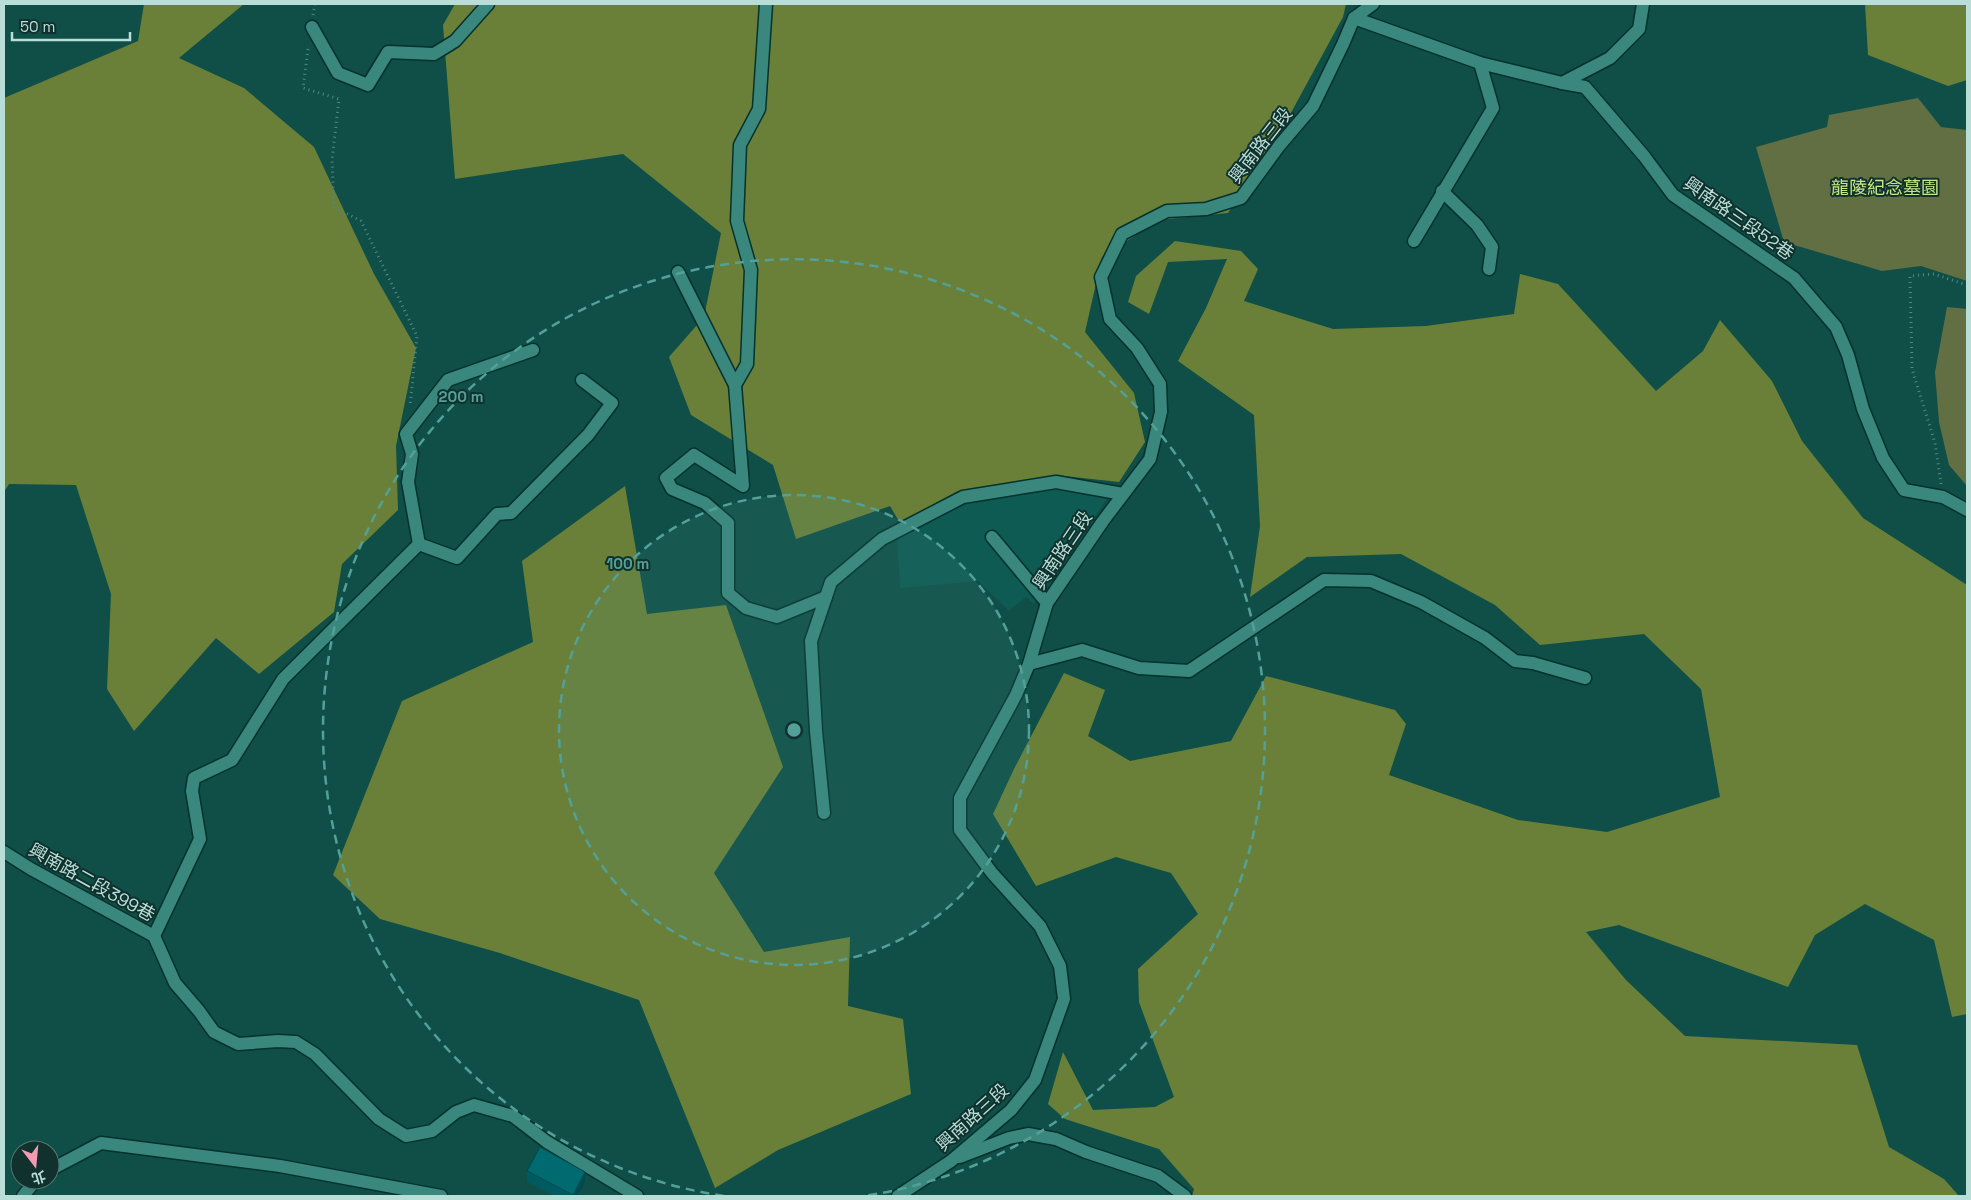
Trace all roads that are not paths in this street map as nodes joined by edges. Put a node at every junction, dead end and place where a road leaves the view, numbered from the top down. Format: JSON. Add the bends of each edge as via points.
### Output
{"nodes":[{"id":1,"x":488,"y":4,"type":"edge"},
{"id":2,"x":766,"y":4,"type":"edge"},
{"id":3,"x":1372,"y":4,"type":"edge"},
{"id":4,"x":1643,"y":4,"type":"edge"},
{"id":5,"x":1354,"y":18,"type":"junction"},
{"id":6,"x":312,"y":27,"type":"road end"},
{"id":7,"x":1480,"y":63,"type":"junction"},
{"id":8,"x":1562,"y":83,"type":"junction"},
{"id":9,"x":1442,"y":191,"type":"junction"},
{"id":10,"x":1414,"y":241,"type":"dead end"},
{"id":11,"x":1489,"y":268,"type":"dead end"},
{"id":12,"x":678,"y":272,"type":"dead end"},
{"id":13,"x":533,"y":350,"type":"dead end"},
{"id":14,"x":582,"y":380,"type":"dead end"},
{"id":15,"x":735,"y":385,"type":"junction"},
{"id":16,"x":1123,"y":494,"type":"junction"},
{"id":17,"x":1967,"y":510,"type":"edge"},
{"id":18,"x":992,"y":537,"type":"dead end"},
{"id":19,"x":419,"y":544,"type":"junction"},
{"id":20,"x":826,"y":597,"type":"junction"},
{"id":21,"x":1047,"y":603,"type":"junction"},
{"id":22,"x":1029,"y":664,"type":"junction"},
{"id":23,"x":1585,"y":678,"type":"dead end"},
{"id":24,"x":824,"y":813,"type":"dead end"},
{"id":25,"x":4,"y":852,"type":"edge"},
{"id":26,"x":154,"y":936,"type":"junction"},
{"id":27,"x":951,"y":1161,"type":"junction"},
{"id":28,"x":60,"y":1165,"type":"edge"},
{"id":29,"x":441,"y":1196,"type":"edge"},
{"id":30,"x":637,"y":1196,"type":"edge"},
{"id":31,"x":898,"y":1196,"type":"edge"},
{"id":32,"x":1185,"y":1196,"type":"edge"}],
"edges":[{"from":1,"to":6,"type":"street","via":[[455,41],[434,54],[388,52],[368,85],[338,73]]},
{"from":2,"to":15,"type":"street","via":[[759,110],[740,145],[737,220],[751,270],[747,364]]},
{"from":3,"to":5,"type":"street"},
{"from":4,"to":8,"type":"street","via":[[1639,29],[1610,58]]},
{"from":5,"to":7,"type":"street","name":"興南路三段52巷"},
{"from":5,"to":16,"type":"street","name":"興南路三段","via":[[1313,106],[1241,198],[1206,209],[1167,211],[1122,234],[1101,277],[1110,319],[1138,348],[1160,384],[1160,412],[1150,460]]},
{"from":7,"to":8,"type":"street","name":"興南路三段52巷"},
{"from":7,"to":9,"type":"street","via":[[1493,108]]},
{"from":8,"to":17,"type":"street","name":"興南路三段52巷","via":[[1585,87],[1673,195],[1794,278],[1836,327],[1883,458],[1904,490],[1943,496]]},
{"from":9,"to":10,"type":"street"},
{"from":9,"to":11,"type":"street","via":[[1477,225],[1492,246]]},
{"from":12,"to":15,"type":"street"},
{"from":13,"to":19,"type":"street","via":[[448,380],[406,434],[412,454],[408,482]]},
{"from":14,"to":19,"type":"street","via":[[612,403],[588,435],[512,513],[497,514],[457,558]]},
{"from":15,"to":20,"type":"street","via":[[743,486],[694,455],[666,478],[672,489],[705,503],[728,522],[728,593],[746,608],[777,618]]},
{"from":16,"to":20,"type":"street","via":[[1056,482],[963,497],[882,540],[832,582]]},
{"from":16,"to":21,"type":"street","name":"興南路三段"},
{"from":18,"to":21,"type":"street"},
{"from":19,"to":26,"type":"street","via":[[283,679],[232,760],[194,778],[192,790],[200,839]]},
{"from":20,"to":24,"type":"street","via":[[811,641]]},
{"from":21,"to":22,"type":"street","name":"興南路三段"},
{"from":22,"to":23,"type":"street","via":[[1082,650],[1139,668],[1189,671],[1324,580],[1371,581],[1421,602],[1485,638],[1515,661]]},
{"from":22,"to":27,"type":"street","name":"興南路三段","via":[[1016,695],[960,798],[960,830],[1040,926],[1060,966],[1064,999],[1036,1080],[1011,1110]]},
{"from":25,"to":26,"type":"street","name":"興南路二段399巷"},
{"from":26,"to":30,"type":"street","name":"興南路二段399巷","via":[[175,983],[214,1032],[238,1044],[296,1042],[315,1054],[379,1119],[406,1136],[432,1131],[456,1112],[474,1104],[513,1116],[547,1142]]},
{"from":27,"to":31,"type":"street","name":"興南路三段"},
{"from":27,"to":32,"type":"street","via":[[1028,1134],[1056,1139],[1158,1176]]},
{"from":28,"to":29,"type":"street","via":[[100,1143],[280,1166]]}]}
